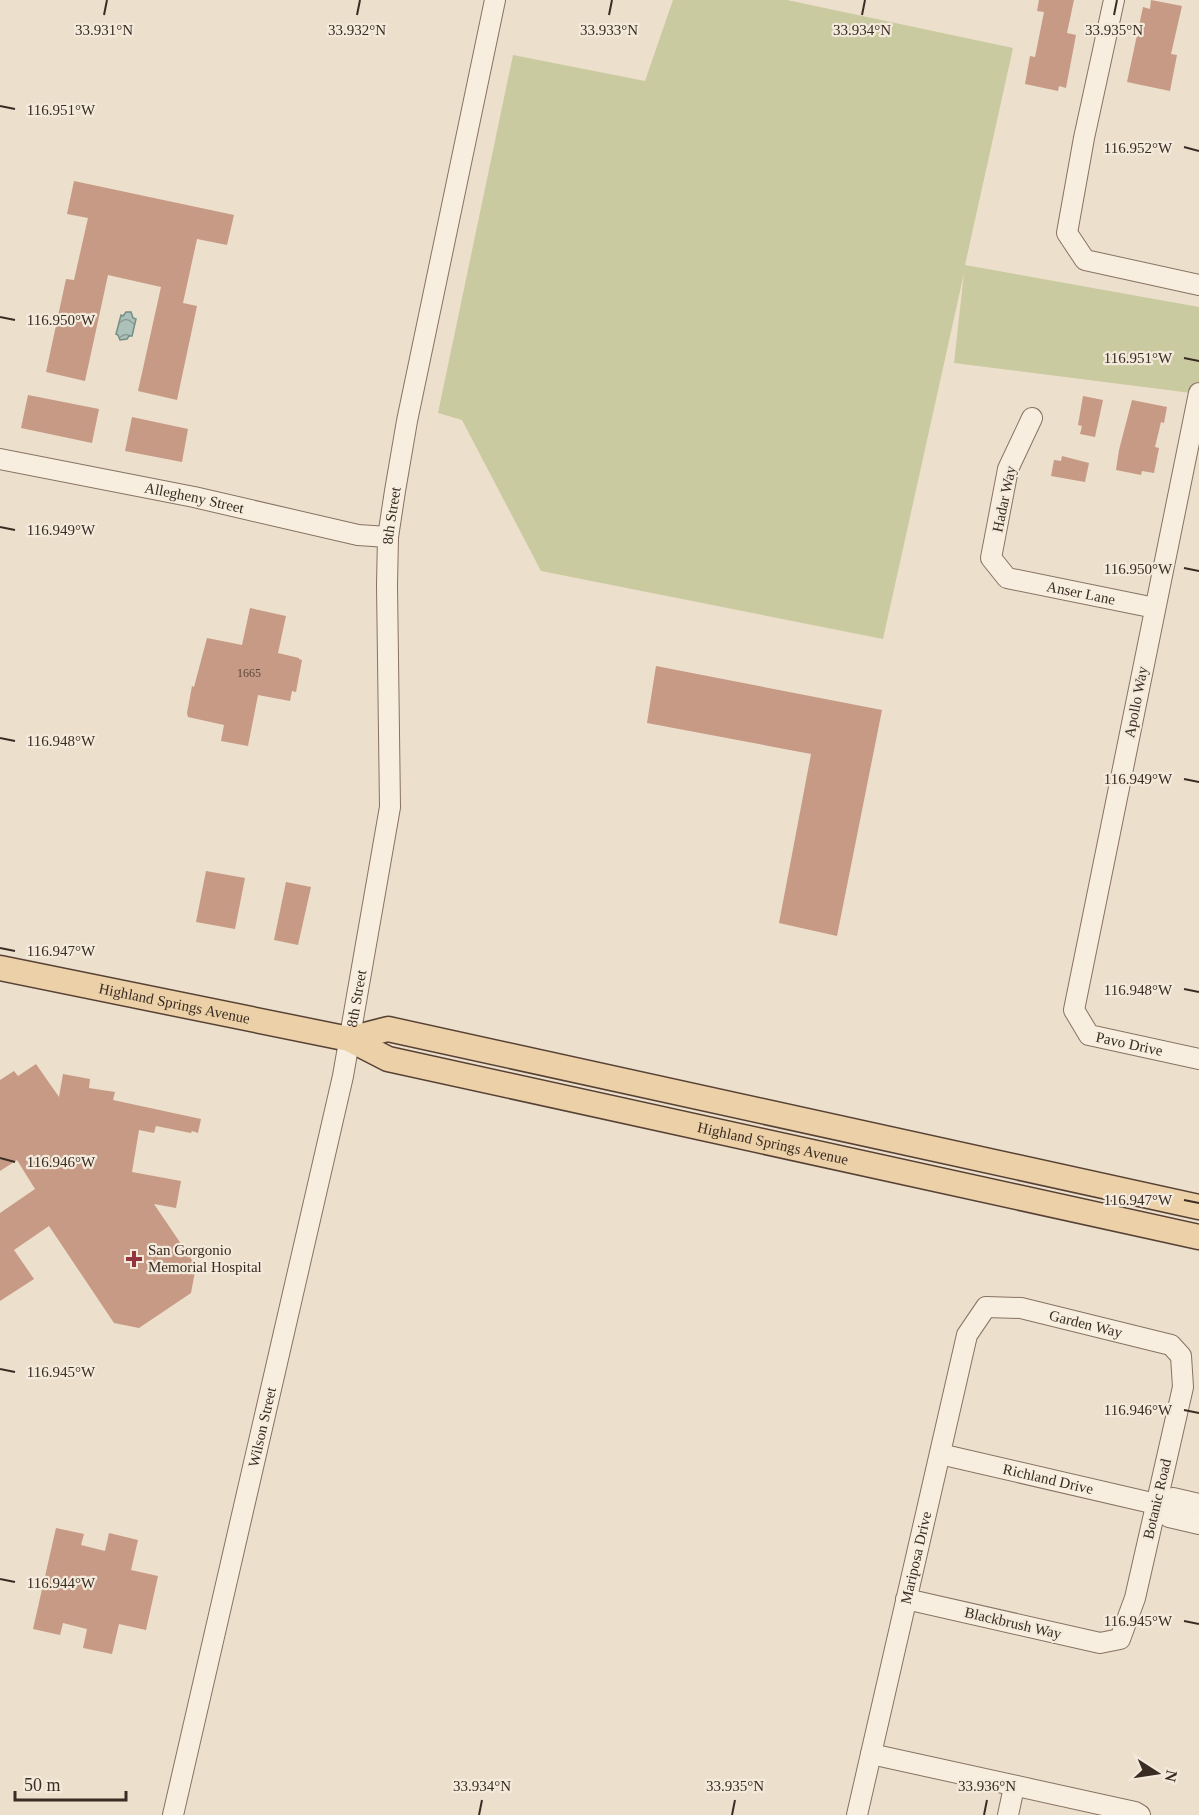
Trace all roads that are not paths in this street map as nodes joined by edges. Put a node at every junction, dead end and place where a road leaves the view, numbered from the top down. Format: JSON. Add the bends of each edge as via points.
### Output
{"nodes":[{"id":1,"x":495,"y":0,"type":"edge"},
{"id":2,"x":1114,"y":0,"type":"edge"},
{"id":3,"x":1199,"y":285,"type":"edge"},
{"id":4,"x":1199,"y":393,"type":"edge"},
{"id":5,"x":1032,"y":417,"type":"dead end"},
{"id":6,"x":0,"y":459,"type":"edge"},
{"id":7,"x":1191,"y":476,"type":"edge"},
{"id":8,"x":388,"y":537,"type":"junction"},
{"id":9,"x":1007,"y":579,"type":"joint"},
{"id":10,"x":1155,"y":608,"type":"junction"},
{"id":11,"x":0,"y":968,"type":"edge"},
{"id":12,"x":1074,"y":1010,"type":"joint"},
{"id":13,"x":349,"y":1039,"type":"junction"},
{"id":14,"x":1199,"y":1059,"type":"edge"},
{"id":15,"x":1199,"y":1207,"type":"edge"},
{"id":16,"x":1199,"y":1237,"type":"edge"},
{"id":17,"x":986,"y":1307,"type":"joint"},
{"id":18,"x":1181,"y":1356,"type":"joint"},
{"id":19,"x":940,"y":1454,"type":"junction"},
{"id":20,"x":1156,"y":1504,"type":"junction"},
{"id":21,"x":1199,"y":1504,"type":"edge"},
{"id":22,"x":1199,"y":1524,"type":"edge"},
{"id":23,"x":906,"y":1599,"type":"junction"},
{"id":24,"x":1120,"y":1639,"type":"joint"},
{"id":25,"x":871,"y":1754,"type":"junction"},
{"id":26,"x":1014,"y":1787,"type":"junction"},
{"id":27,"x":174,"y":1815,"type":"edge"},
{"id":28,"x":856,"y":1815,"type":"edge"},
{"id":29,"x":1008,"y":1815,"type":"edge"},
{"id":30,"x":1140,"y":1815,"type":"edge"}],
"edges":[{"from":1,"to":8,"type":"street","name":"8th Street","via":[[407,421]]},
{"from":2,"to":3,"type":"street","via":[[1067,232],[1085,260]]},
{"from":4,"to":7,"type":"street","name":"Apollo Way"},
{"from":5,"to":9,"type":"street","name":"Hadar Way","via":[[1008,469],[991,558]]},
{"from":6,"to":8,"type":"street","name":"Allegheny Street","via":[[194,497],[358,535]]},
{"from":7,"to":10,"type":"street","name":"Apollo Way"},
{"from":8,"to":13,"type":"street","name":"8th Street","via":[[390,807]]},
{"from":9,"to":10,"type":"street","name":"Anser Lane"},
{"from":10,"to":12,"type":"street","name":"Apollo Way"},
{"from":11,"to":13,"type":"main road","name":"Highland Springs Avenue"},
{"from":12,"to":14,"type":"street","name":"Pavo Drive","via":[[1089,1035]]},
{"from":13,"to":15,"type":"main road","name":"Highland Springs Avenue","via":[[388,1029]]},
{"from":13,"to":16,"type":"main road","name":"Highland Springs Avenue","via":[[388,1059]]},
{"from":13,"to":27,"type":"street","name":"Wilson Street"},
{"from":17,"to":18,"type":"street","name":"Garden Way","via":[[1021,1308],[1171,1345]]},
{"from":17,"to":19,"type":"street","name":"Mariposa Drive","via":[[967,1335]]},
{"from":18,"to":20,"type":"street","name":"Botanic Road","via":[[1183,1387]]},
{"from":19,"to":20,"type":"street","name":"Richland Drive"},
{"from":19,"to":23,"type":"street","name":"Mariposa Drive"},
{"from":20,"to":21,"type":"street","name":"Richland Drive","via":[[1173,1498]]},
{"from":20,"to":22,"type":"street","name":"Richland Drive","via":[[1169,1517]]},
{"from":20,"to":24,"type":"street","name":"Botanic Road","via":[[1135,1598]]},
{"from":23,"to":24,"type":"street","name":"Blackbrush Way","via":[[1100,1643]]},
{"from":23,"to":25,"type":"street","name":"Mariposa Drive"},
{"from":25,"to":26,"type":"street"},
{"from":25,"to":28,"type":"street","name":"Mariposa Drive"},
{"from":26,"to":29,"type":"street"},
{"from":26,"to":30,"type":"street"}]}
